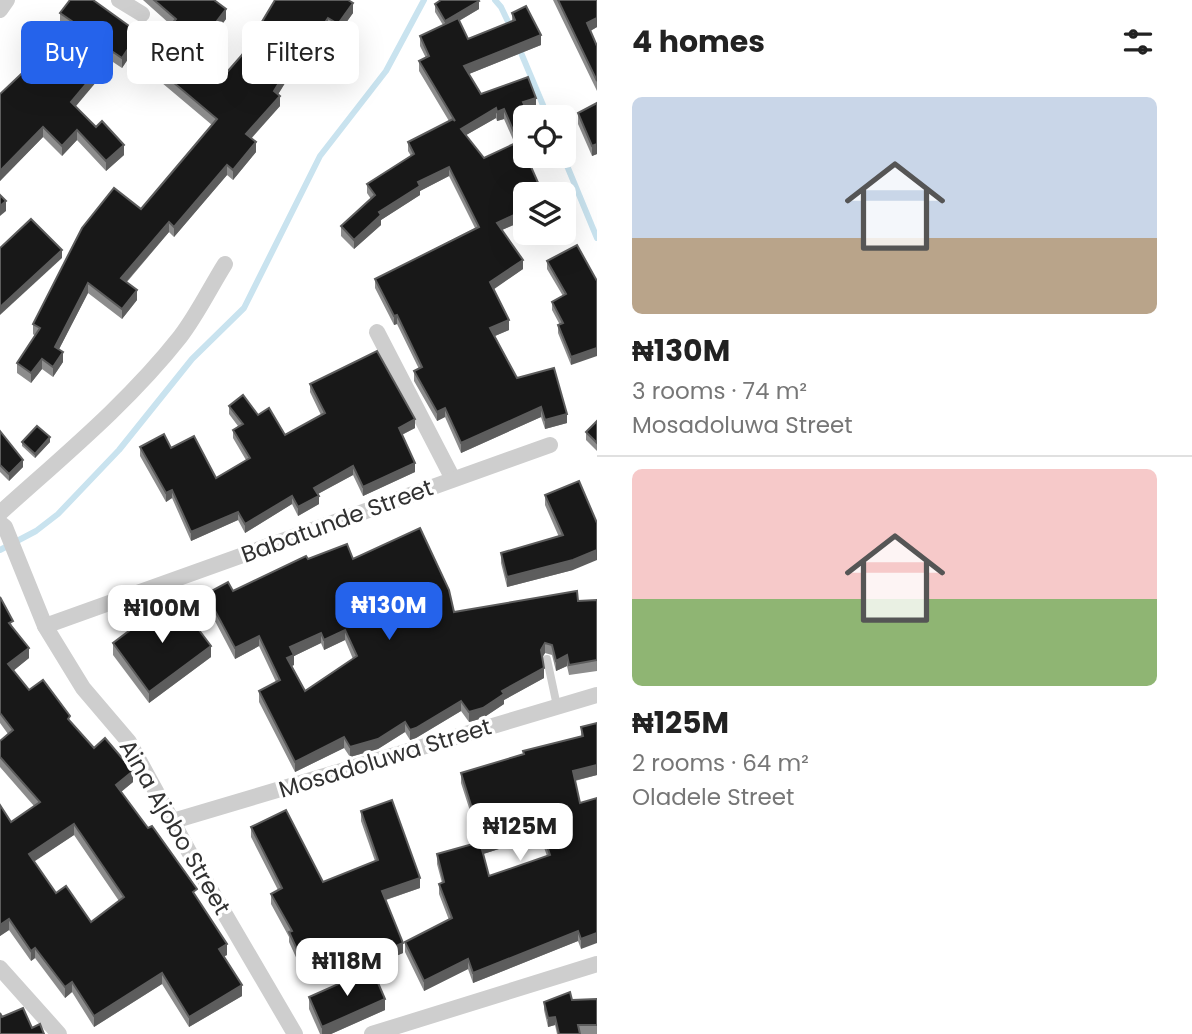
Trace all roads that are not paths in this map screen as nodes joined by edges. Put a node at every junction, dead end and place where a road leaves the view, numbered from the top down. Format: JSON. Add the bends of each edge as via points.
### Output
{"nodes":[{"id":1,"x":7,"y":0,"type":"edge"},
{"id":2,"x":119,"y":0,"type":"edge"},
{"id":3,"x":0,"y":10,"type":"edge"},
{"id":4,"x":142,"y":14,"type":"dead end"},
{"id":5,"x":225,"y":264,"type":"dead end"},
{"id":6,"x":377,"y":332,"type":"dead end"},
{"id":7,"x":550,"y":445,"type":"dead end"},
{"id":8,"x":453,"y":479,"type":"junction"},
{"id":9,"x":2,"y":521,"type":"edge"},
{"id":10,"x":45,"y":626,"type":"junction"},
{"id":11,"x":547,"y":660,"type":"dead end"},
{"id":12,"x":597,"y":695,"type":"edge"},
{"id":13,"x":557,"y":706,"type":"junction"},
{"id":14,"x":173,"y":821,"type":"junction"},
{"id":15,"x":597,"y":964,"type":"edge"},
{"id":16,"x":0,"y":968,"type":"edge"},
{"id":17,"x":59,"y":1034,"type":"edge"},
{"id":18,"x":295,"y":1034,"type":"edge"},
{"id":19,"x":372,"y":1034,"type":"edge"}],
"edges":[{"from":1,"to":3,"type":"street"},
{"from":2,"to":4,"type":"street"},
{"from":5,"to":9,"type":"street","via":[[180,336]]},
{"from":6,"to":8,"type":"street"},
{"from":7,"to":8,"type":"street","name":"Babatunde Street"},
{"from":8,"to":10,"type":"street","name":"Babatunde Street"},
{"from":9,"to":10,"type":"street","name":"Aina Ajobo Street"},
{"from":10,"to":14,"type":"street","name":"Aina Ajobo Street","via":[[83,688],[129,743]]},
{"from":11,"to":13,"type":"lane"},
{"from":12,"to":13,"type":"street","name":"Mosadoluwa Street"},
{"from":13,"to":14,"type":"street","name":"Mosadoluwa Street"},
{"from":14,"to":18,"type":"street","name":"Aina Ajobo Street"},
{"from":15,"to":19,"type":"street"},
{"from":16,"to":17,"type":"street"}]}
